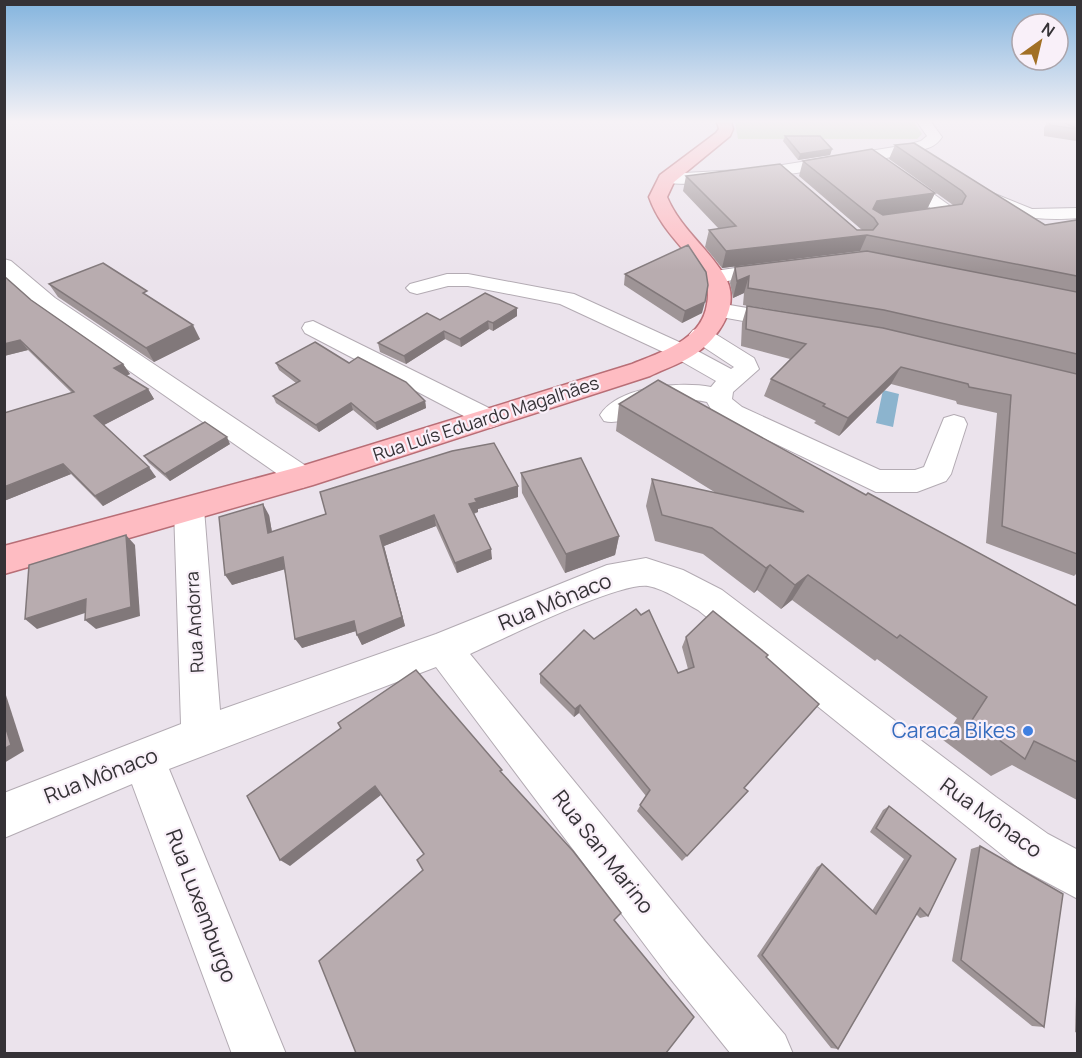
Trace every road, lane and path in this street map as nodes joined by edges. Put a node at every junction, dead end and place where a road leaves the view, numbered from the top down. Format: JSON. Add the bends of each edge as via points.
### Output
{"nodes":[{"id":1,"x":676,"y":171,"type":"edge"},
{"id":2,"x":766,"y":171,"type":"edge"},
{"id":3,"x":781,"y":171,"type":"edge"},
{"id":4,"x":891,"y":171,"type":"edge"},
{"id":5,"x":666,"y":179,"type":"junction"},
{"id":6,"x":797,"y":185,"type":"edge"},
{"id":7,"x":978,"y":189,"type":"edge"},
{"id":8,"x":1077,"y":213,"type":"edge"},
{"id":9,"x":900,"y":220,"type":"edge"},
{"id":10,"x":4,"y":265,"type":"edge"},
{"id":11,"x":801,"y":265,"type":"edge"},
{"id":12,"x":715,"y":277,"type":"junction"},
{"id":13,"x":417,"y":288,"type":"dead end"},
{"id":14,"x":723,"y":311,"type":"junction"},
{"id":15,"x":808,"y":325,"type":"edge"},
{"id":16,"x":313,"y":328,"type":"dead end"},
{"id":17,"x":692,"y":344,"type":"junction"},
{"id":18,"x":726,"y":388,"type":"junction"},
{"id":19,"x":613,"y":415,"type":"dead end"},
{"id":20,"x":490,"y":419,"type":"junction"},
{"id":21,"x":954,"y":424,"type":"dead end"},
{"id":22,"x":302,"y":477,"type":"junction"},
{"id":23,"x":189,"y":508,"type":"junction"},
{"id":24,"x":4,"y":560,"type":"edge"},
{"id":25,"x":443,"y":648,"type":"junction"},
{"id":26,"x":202,"y":736,"type":"junction"},
{"id":27,"x":144,"y":759,"type":"junction"},
{"id":28,"x":4,"y":816,"type":"edge"},
{"id":29,"x":1077,"y":876,"type":"edge"},
{"id":30,"x":259,"y":1053,"type":"edge"},
{"id":31,"x":766,"y":1053,"type":"edge"}],
"edges":[{"from":1,"to":5,"type":"main road"},
{"from":2,"to":5,"type":"street"},
{"from":3,"to":6,"type":"street"},
{"from":4,"to":9,"type":"street","via":[[947,212]]},
{"from":5,"to":12,"type":"main road","via":[[658,197],[666,217]]},
{"from":7,"to":8,"type":"street","via":[[1029,215]]},
{"from":10,"to":22,"type":"street","via":[[47,303]]},
{"from":11,"to":12,"type":"street"},
{"from":12,"to":14,"type":"main road"},
{"from":13,"to":17,"type":"street","via":[[447,280],[468,280],[537,292],[584,306],[645,335]]},
{"from":14,"to":15,"type":"street"},
{"from":14,"to":17,"type":"main road"},
{"from":16,"to":20,"type":"street"},
{"from":17,"to":18,"type":"street","via":[[745,363],[747,369]]},
{"from":17,"to":20,"type":"main road","name":"Rua Luís Eduardo Magalhães","via":[[640,370]]},
{"from":18,"to":19,"type":"street","via":[[674,392],[624,407]]},
{"from":18,"to":21,"type":"street","via":[[720,403],[733,413],[876,481],[917,481],[936,474]]},
{"from":20,"to":22,"type":"main road","name":"Rua Luís Eduardo Magalhães"},
{"from":22,"to":23,"type":"main road","name":"Rua Luís Eduardo Magalhães"},
{"from":23,"to":24,"type":"main road","name":"Rua Luís Eduardo Magalhães"},
{"from":23,"to":26,"type":"street","name":"Rua Andorra"},
{"from":25,"to":26,"type":"street","name":"Rua Mônaco"},
{"from":25,"to":29,"type":"street","name":"Rua Mônaco","via":[[607,579],[646,572],[671,580],[710,600],[981,812],[1032,850]]},
{"from":25,"to":31,"type":"street","name":"Rua San Marino","via":[[687,959]]},
{"from":26,"to":27,"type":"street","name":"Rua Mônaco"},
{"from":27,"to":28,"type":"street","name":"Rua Mônaco"},
{"from":27,"to":30,"type":"street","name":"Rua Luxemburgo"}]}
